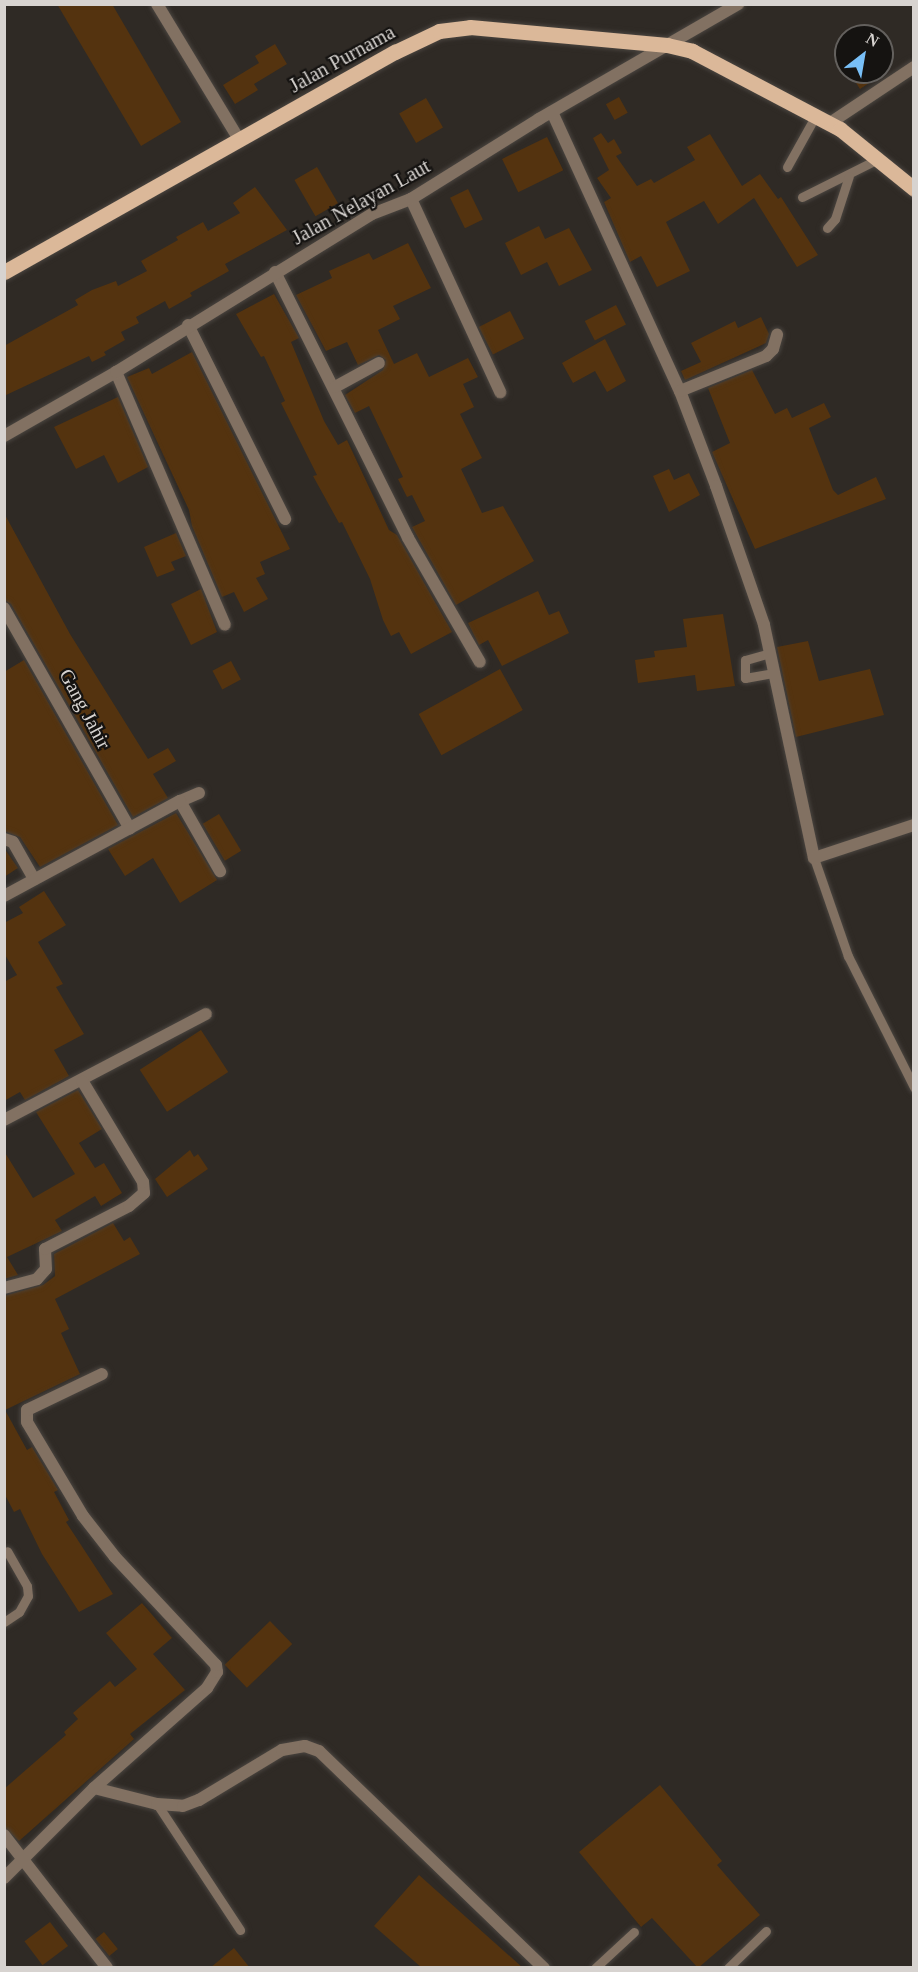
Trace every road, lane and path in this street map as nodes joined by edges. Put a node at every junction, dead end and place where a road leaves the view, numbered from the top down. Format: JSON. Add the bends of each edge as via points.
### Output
{"nodes":[{"id":1,"x":157,"y":4,"type":"edge"},
{"id":2,"x":738,"y":4,"type":"edge"},
{"id":3,"x":667,"y":45,"type":"junction"},
{"id":4,"x":914,"y":68,"type":"edge"},
{"id":5,"x":552,"y":112,"type":"junction"},
{"id":6,"x":816,"y":115,"type":"junction"},
{"id":7,"x":830,"y":123,"type":"junction"},
{"id":8,"x":240,"y":141,"type":"junction"},
{"id":9,"x":878,"y":159,"type":"junction"},
{"id":10,"x":787,"y":167,"type":"dead end"},
{"id":11,"x":849,"y":176,"type":"junction"},
{"id":12,"x":914,"y":189,"type":"edge"},
{"id":13,"x":802,"y":197,"type":"dead end"},
{"id":14,"x":411,"y":199,"type":"junction"},
{"id":15,"x":827,"y":228,"type":"dead end"},
{"id":16,"x":4,"y":272,"type":"edge"},
{"id":17,"x":275,"y":272,"type":"junction"},
{"id":18,"x":188,"y":325,"type":"junction"},
{"id":19,"x":777,"y":335,"type":"dead end"},
{"id":20,"x":380,"y":363,"type":"dead end"},
{"id":21,"x":116,"y":372,"type":"junction"},
{"id":22,"x":334,"y":387,"type":"junction"},
{"id":23,"x":680,"y":391,"type":"junction"},
{"id":24,"x":500,"y":392,"type":"dead end"},
{"id":25,"x":4,"y":436,"type":"edge"},
{"id":26,"x":285,"y":519,"type":"dead end"},
{"id":27,"x":4,"y":608,"type":"edge"},
{"id":28,"x":225,"y":625,"type":"dead end"},
{"id":29,"x":770,"y":653,"type":"junction"},
{"id":30,"x":480,"y":662,"type":"dead end"},
{"id":31,"x":773,"y":673,"type":"junction"},
{"id":32,"x":199,"y":793,"type":"dead end"},
{"id":33,"x":180,"y":801,"type":"junction"},
{"id":34,"x":914,"y":825,"type":"edge"},
{"id":35,"x":130,"y":829,"type":"junction"},
{"id":36,"x":4,"y":839,"type":"edge"},
{"id":37,"x":814,"y":858,"type":"junction"},
{"id":38,"x":220,"y":871,"type":"dead end"},
{"id":39,"x":34,"y":879,"type":"junction"},
{"id":40,"x":4,"y":897,"type":"edge"},
{"id":41,"x":206,"y":1014,"type":"dead end"},
{"id":42,"x":83,"y":1082,"type":"junction"},
{"id":43,"x":914,"y":1087,"type":"edge"},
{"id":44,"x":4,"y":1120,"type":"edge"},
{"id":45,"x":4,"y":1288,"type":"edge"},
{"id":46,"x":102,"y":1374,"type":"dead end"},
{"id":47,"x":8,"y":1551,"type":"dead end"},
{"id":48,"x":4,"y":1622,"type":"edge"},
{"id":49,"x":94,"y":1788,"type":"junction"},
{"id":50,"x":157,"y":1804,"type":"junction"},
{"id":51,"x":4,"y":1835,"type":"edge"},
{"id":52,"x":23,"y":1861,"type":"junction"},
{"id":53,"x":4,"y":1878,"type":"edge"},
{"id":54,"x":240,"y":1930,"type":"dead end"},
{"id":55,"x":766,"y":1931,"type":"dead end"},
{"id":56,"x":634,"y":1932,"type":"dead end"},
{"id":57,"x":107,"y":1968,"type":"edge"},
{"id":58,"x":544,"y":1968,"type":"edge"},
{"id":59,"x":595,"y":1968,"type":"edge"},
{"id":60,"x":728,"y":1968,"type":"edge"}],
"edges":[{"from":1,"to":8,"type":"street"},
{"from":2,"to":3,"type":"street","name":"Jalan Nelayan Laut"},
{"from":3,"to":5,"type":"street","name":"Jalan Nelayan Laut"},
{"from":3,"to":6,"type":"main road","name":"Jalan Purnama","via":[[692,51]]},
{"from":3,"to":8,"type":"main road","name":"Jalan Purnama","via":[[470,27],[439,31]]},
{"from":4,"to":7,"type":"street"},
{"from":5,"to":14,"type":"street","name":"Jalan Nelayan Laut"},
{"from":5,"to":23,"type":"street"},
{"from":6,"to":7,"type":"main road","name":"Jalan Purnama"},
{"from":6,"to":10,"type":"lane"},
{"from":7,"to":9,"type":"main road","name":"Jalan Purnama"},
{"from":8,"to":16,"type":"main road","name":"Jalan Purnama"},
{"from":9,"to":11,"type":"lane"},
{"from":9,"to":12,"type":"main road","name":"Jalan Purnama"},
{"from":11,"to":13,"type":"lane"},
{"from":11,"to":15,"type":"lane","via":[[835,219]]},
{"from":14,"to":17,"type":"street","name":"Jalan Nelayan Laut","via":[[372,214]]},
{"from":14,"to":24,"type":"street"},
{"from":17,"to":18,"type":"street","name":"Jalan Nelayan Laut"},
{"from":17,"to":22,"type":"street"},
{"from":18,"to":21,"type":"street","name":"Jalan Nelayan Laut"},
{"from":18,"to":26,"type":"street"},
{"from":19,"to":23,"type":"street","via":[[766,356]]},
{"from":20,"to":22,"type":"street"},
{"from":21,"to":25,"type":"street","name":"Jalan Nelayan Laut"},
{"from":21,"to":28,"type":"street","via":[[158,460]]},
{"from":22,"to":30,"type":"street","via":[[408,538]]},
{"from":23,"to":29,"type":"street","via":[[716,486]]},
{"from":27,"to":35,"type":"street","name":"Gang Jahir"},
{"from":29,"to":31,"type":"street"},
{"from":29,"to":31,"type":"lane","via":[[745,660],[745,678]]},
{"from":31,"to":37,"type":"street"},
{"from":32,"to":33,"type":"street"},
{"from":33,"to":35,"type":"street"},
{"from":33,"to":38,"type":"street"},
{"from":34,"to":37,"type":"street"},
{"from":35,"to":39,"type":"street"},
{"from":36,"to":39,"type":"street","via":[[13,842]]},
{"from":37,"to":43,"type":"lane","via":[[848,956]]},
{"from":39,"to":40,"type":"street"},
{"from":41,"to":42,"type":"street"},
{"from":42,"to":44,"type":"street"},
{"from":42,"to":45,"type":"street","via":[[143,1182],[144,1193],[129,1206],[45,1249],[46,1269],[38,1279]]},
{"from":46,"to":49,"type":"street","via":[[27,1410],[27,1422],[83,1516],[115,1557],[216,1665],[217,1672],[207,1688]]},
{"from":47,"to":48,"type":"lane","via":[[27,1586],[28,1596],[19,1612]]},
{"from":49,"to":50,"type":"street"},
{"from":49,"to":52,"type":"street"},
{"from":50,"to":54,"type":"lane"},
{"from":50,"to":58,"type":"street","via":[[183,1806],[199,1800],[293,1745],[319,1751]]},
{"from":51,"to":52,"type":"street"},
{"from":52,"to":53,"type":"street"},
{"from":52,"to":57,"type":"street"},
{"from":55,"to":60,"type":"lane"},
{"from":56,"to":59,"type":"lane"}]}
